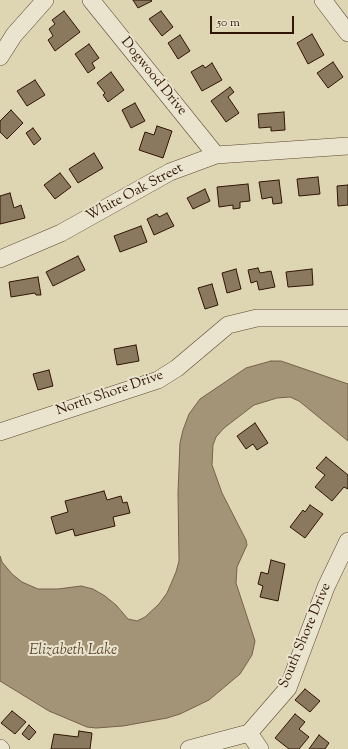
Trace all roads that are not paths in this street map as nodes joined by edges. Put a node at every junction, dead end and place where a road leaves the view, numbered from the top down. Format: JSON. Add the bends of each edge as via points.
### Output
{"nodes":[{"id":1,"x":45,"y":0,"type":"edge"},
{"id":2,"x":91,"y":0,"type":"edge"},
{"id":3,"x":323,"y":0,"type":"edge"},
{"id":4,"x":348,"y":32,"type":"edge"},
{"id":5,"x":0,"y":57,"type":"edge"},
{"id":6,"x":348,"y":146,"type":"edge"},
{"id":7,"x":216,"y":155,"type":"junction"},
{"id":8,"x":0,"y":259,"type":"edge"},
{"id":9,"x":348,"y":318,"type":"edge"},
{"id":10,"x":0,"y":432,"type":"edge"},
{"id":11,"x":348,"y":541,"type":"edge"},
{"id":12,"x":249,"y":733,"type":"junction"},
{"id":13,"x":189,"y":749,"type":"edge"},
{"id":14,"x":260,"y":749,"type":"edge"}],
"edges":[{"from":1,"to":5,"type":"street","via":[[14,35]]},
{"from":2,"to":7,"type":"street","name":"Dogwood Drive"},
{"from":3,"to":4,"type":"street"},
{"from":6,"to":7,"type":"street","name":"White Oak Street"},
{"from":7,"to":8,"type":"street","name":"White Oak Street","via":[[170,172],[61,233]]},
{"from":9,"to":10,"type":"street","name":"North Shore Drive","via":[[257,318],[228,325],[177,368],[158,380]]},
{"from":11,"to":12,"type":"street","name":"South Shore Drive","via":[[326,587],[288,688]]},
{"from":12,"to":13,"type":"street"},
{"from":12,"to":14,"type":"street"}]}
